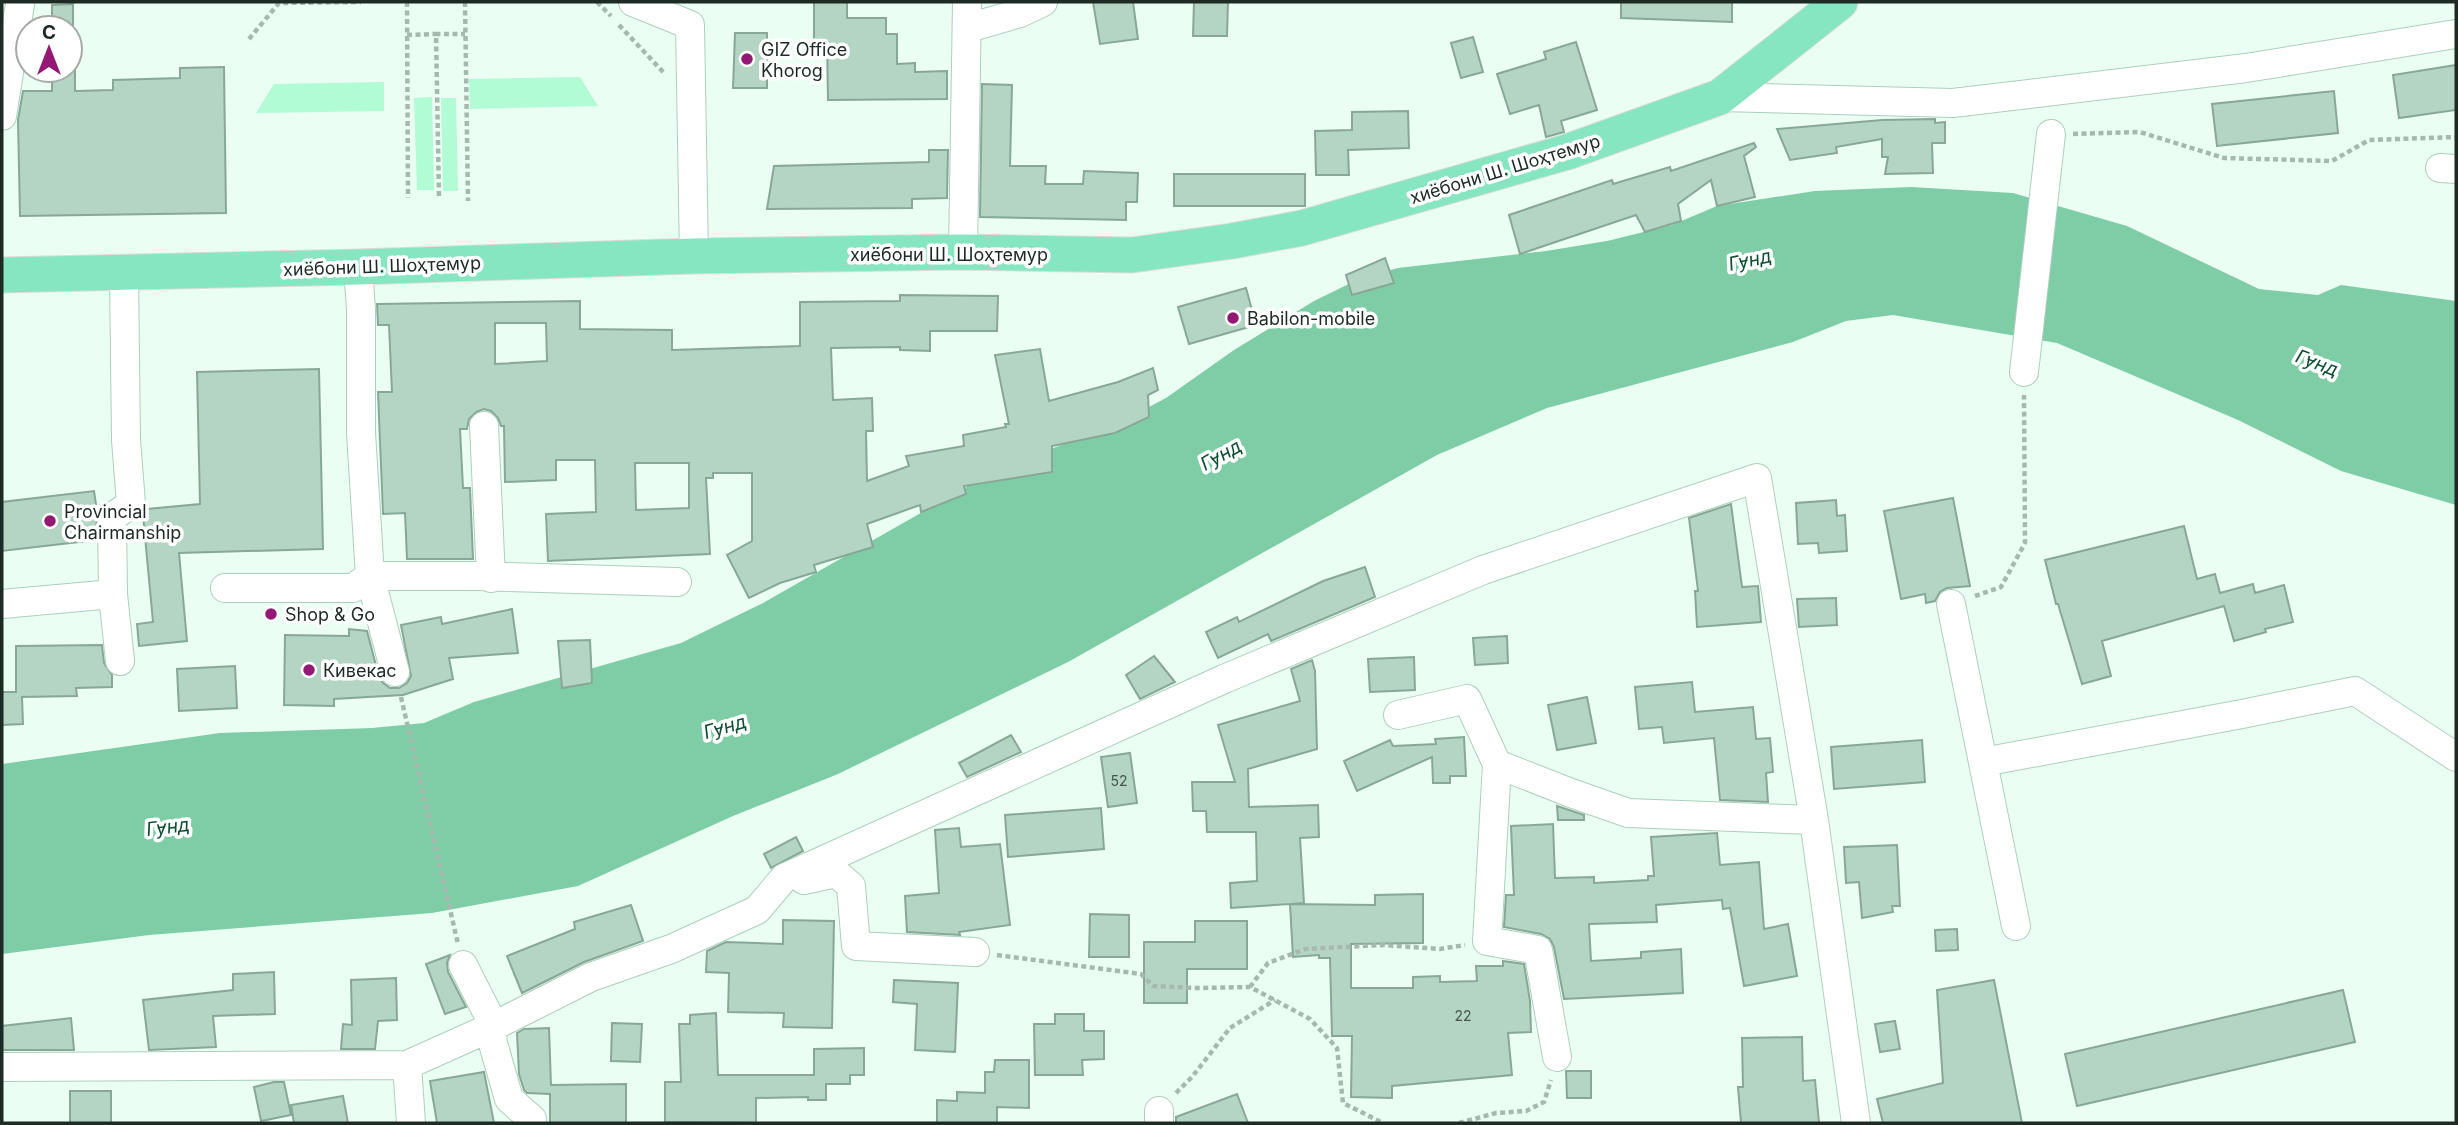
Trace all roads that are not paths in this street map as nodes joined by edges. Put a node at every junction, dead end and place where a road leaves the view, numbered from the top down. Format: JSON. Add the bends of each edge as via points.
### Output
{"nodes":[{"id":1,"x":633,"y":2,"type":"edge"},
{"id":2,"x":1043,"y":2,"type":"edge"},
{"id":3,"x":1840,"y":2,"type":"edge"},
{"id":4,"x":20,"y":4,"type":"dead end"},
{"id":5,"x":967,"y":15,"type":"edge"},
{"id":6,"x":2456,"y":34,"type":"edge"},
{"id":7,"x":1720,"y":97,"type":"junction"},
{"id":8,"x":2,"y":116,"type":"edge"},
{"id":9,"x":2051,"y":134,"type":"road end"},
{"id":10,"x":963,"y":252,"type":"junction"},
{"id":11,"x":694,"y":256,"type":"junction"},
{"id":12,"x":358,"y":267,"type":"junction"},
{"id":13,"x":124,"y":274,"type":"junction"},
{"id":14,"x":2,"y":275,"type":"edge"},
{"id":15,"x":2024,"y":372,"type":"road end"},
{"id":16,"x":484,"y":426,"type":"dead end"},
{"id":17,"x":370,"y":576,"type":"junction"},
{"id":18,"x":491,"y":578,"type":"junction"},
{"id":19,"x":677,"y":582,"type":"dead end"},
{"id":20,"x":225,"y":588,"type":"dead end"},
{"id":21,"x":113,"y":594,"type":"junction"},
{"id":22,"x":2,"y":604,"type":"edge"},
{"id":23,"x":1951,"y":604,"type":"road end"},
{"id":24,"x":120,"y":661,"type":"dead end"},
{"id":25,"x":395,"y":672,"type":"road end"},
{"id":26,"x":1398,"y":715,"type":"dead end"},
{"id":27,"x":2456,"y":757,"type":"edge"},
{"id":28,"x":1983,"y":762,"type":"junction"},
{"id":29,"x":1497,"y":764,"type":"junction"},
{"id":30,"x":1814,"y":820,"type":"junction"},
{"id":31,"x":784,"y":878,"type":"junction"},
{"id":32,"x":2016,"y":926,"type":"dead end"},
{"id":33,"x":975,"y":952,"type":"road end"},
{"id":34,"x":463,"y":965,"type":"road end"},
{"id":35,"x":494,"y":1026,"type":"junction"},
{"id":36,"x":1557,"y":1057,"type":"road end"},
{"id":37,"x":407,"y":1065,"type":"junction"},
{"id":38,"x":2,"y":1067,"type":"edge"},
{"id":39,"x":532,"y":1119,"type":"dead end"},
{"id":40,"x":411,"y":1123,"type":"edge"},
{"id":41,"x":1856,"y":1123,"type":"edge"}],
"edges":[{"from":1,"to":11,"type":"street","via":[[690,25]]},
{"from":2,"to":5,"type":"street","via":[[1020,13]]},
{"from":3,"to":7,"type":"main road","name":"хиёбони Ш. Шоҳтемур"},
{"from":4,"to":8,"type":"street"},
{"from":5,"to":10,"type":"street"},
{"from":6,"to":7,"type":"street","via":[[2246,68],[1953,103]]},
{"from":7,"to":10,"type":"main road","name":"хиёбони Ш. Шоҳтемур","via":[[1567,152],[1302,228],[1132,255]]},
{"from":9,"to":15,"type":"street"},
{"from":10,"to":11,"type":"main road","name":"хиёбони Ш. Шоҳтемур"},
{"from":11,"to":12,"type":"main road","name":"хиёбони Ш. Шоҳтемур"},
{"from":12,"to":13,"type":"main road","name":"хиёбони Ш. Шоҳтемур"},
{"from":12,"to":17,"type":"street","via":[[360,433]]},
{"from":13,"to":14,"type":"main road","name":"хиёбони Ш. Шоҳтемур"},
{"from":13,"to":21,"type":"street","via":[[131,504],[112,517]]},
{"from":16,"to":18,"type":"street"},
{"from":17,"to":18,"type":"street"},
{"from":17,"to":20,"type":"street","via":[[353,588]]},
{"from":17,"to":25,"type":"street"},
{"from":18,"to":19,"type":"street"},
{"from":21,"to":22,"type":"street"},
{"from":21,"to":24,"type":"street"},
{"from":23,"to":28,"type":"street"},
{"from":26,"to":29,"type":"street","via":[[1467,699]]},
{"from":27,"to":28,"type":"street","via":[[2355,691]]},
{"from":28,"to":32,"type":"street"},
{"from":29,"to":30,"type":"street","via":[[1628,813]]},
{"from":29,"to":36,"type":"street","via":[[1487,941],[1538,950]]},
{"from":30,"to":31,"type":"street","via":[[1757,478],[1483,569],[1224,679]]},
{"from":30,"to":41,"type":"street"},
{"from":31,"to":33,"type":"street","via":[[796,882],[836,873],[851,886],[856,946]]},
{"from":31,"to":35,"type":"street","via":[[757,910],[671,949],[590,977]]},
{"from":34,"to":35,"type":"street"},
{"from":35,"to":37,"type":"street"},
{"from":35,"to":39,"type":"street","via":[[492,1040],[509,1099]]},
{"from":37,"to":38,"type":"street"},
{"from":37,"to":40,"type":"street"}]}
